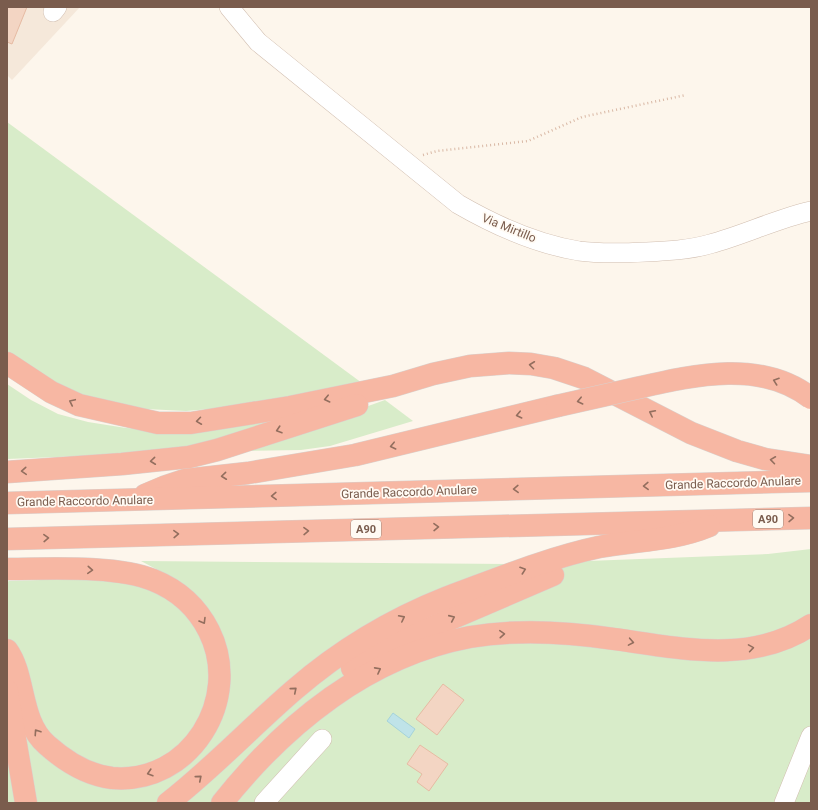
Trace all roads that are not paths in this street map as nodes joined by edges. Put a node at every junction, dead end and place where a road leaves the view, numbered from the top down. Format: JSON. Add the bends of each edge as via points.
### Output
{"nodes":[{"id":1,"x":229,"y":7,"type":"edge"},
{"id":2,"x":811,"y":211,"type":"edge"},
{"id":3,"x":7,"y":363,"type":"edge"},
{"id":4,"x":393,"y":386,"type":"junction"},
{"id":5,"x":811,"y":398,"type":"edge"},
{"id":6,"x":811,"y":466,"type":"edge"},
{"id":7,"x":7,"y":472,"type":"edge"},
{"id":8,"x":811,"y":481,"type":"edge"},
{"id":9,"x":137,"y":500,"type":"junction"},
{"id":10,"x":7,"y":503,"type":"edge"},
{"id":11,"x":811,"y":518,"type":"edge"},
{"id":12,"x":724,"y":520,"type":"junction"},
{"id":13,"x":7,"y":539,"type":"edge"},
{"id":14,"x":661,"y":539,"type":"junction"},
{"id":15,"x":10,"y":569,"type":"dead end"},
{"id":16,"x":811,"y":625,"type":"edge"},
{"id":17,"x":7,"y":650,"type":"edge"},
{"id":18,"x":7,"y":691,"type":"edge"},
{"id":19,"x":811,"y":736,"type":"edge"},
{"id":20,"x":322,"y":739,"type":"dead end"},
{"id":21,"x":26,"y":803,"type":"edge"},
{"id":22,"x":168,"y":803,"type":"edge"},
{"id":23,"x":217,"y":803,"type":"edge"},
{"id":24,"x":222,"y":803,"type":"edge"},
{"id":25,"x":264,"y":803,"type":"edge"},
{"id":26,"x":784,"y":803,"type":"edge"}],
"edges":[{"from":1,"to":2,"type":"street","name":"Via Mirtillo","via":[[258,42],[458,204],[490,222],[532,239],[580,251],[669,251],[709,244],[792,215]]},
{"from":4,"to":3,"type":"highway","one_way":true,"via":[[239,416],[158,423],[79,405],[51,392]]},
{"from":6,"to":4,"type":"highway","one_way":true,"via":[[752,457],[722,446],[690,433],[584,378],[554,368],[510,363],[470,366]]},
{"from":4,"to":7,"type":"highway","one_way":true,"via":[[374,400],[189,457]]},
{"from":5,"to":9,"type":"highway","one_way":true,"bridge":true,"via":[[786,384],[766,377],[715,373],[678,378],[355,455],[248,473],[185,480]]},
{"from":8,"to":9,"type":"highway","name":"Grande Raccordo Anulare","one_way":true},
{"from":9,"to":10,"type":"highway","name":"Grande Raccordo Anulare"},
{"from":12,"to":11,"type":"highway","number":"A90","one_way":true},
{"from":13,"to":12,"type":"highway","number":"A90","one_way":true},
{"from":12,"to":14,"type":"highway","via":[[684,536]]},
{"from":22,"to":14,"type":"highway","one_way":true,"via":[[203,775],[310,677],[360,642],[393,623],[446,598],[541,564],[599,547]]},
{"from":23,"to":14,"type":"highway","one_way":true,"via":[[239,766],[297,708],[336,678],[378,652],[544,578]]},
{"from":15,"to":17,"type":"highway","one_way":true,"via":[[130,573],[169,587],[198,613],[214,641],[220,679],[217,699],[210,720],[199,739],[183,756],[167,767],[148,774],[112,778],[77,768],[45,744],[33,727],[23,701],[12,657]]},
{"from":24,"to":16,"type":"highway","one_way":true,"via":[[246,773],[304,717],[344,688],[413,653],[447,643],[499,634],[554,633],[712,651],[735,650],[763,646]]},
{"from":18,"to":21,"type":"highway"},
{"from":19,"to":26,"type":"street"},
{"from":20,"to":25,"type":"street"}]}
